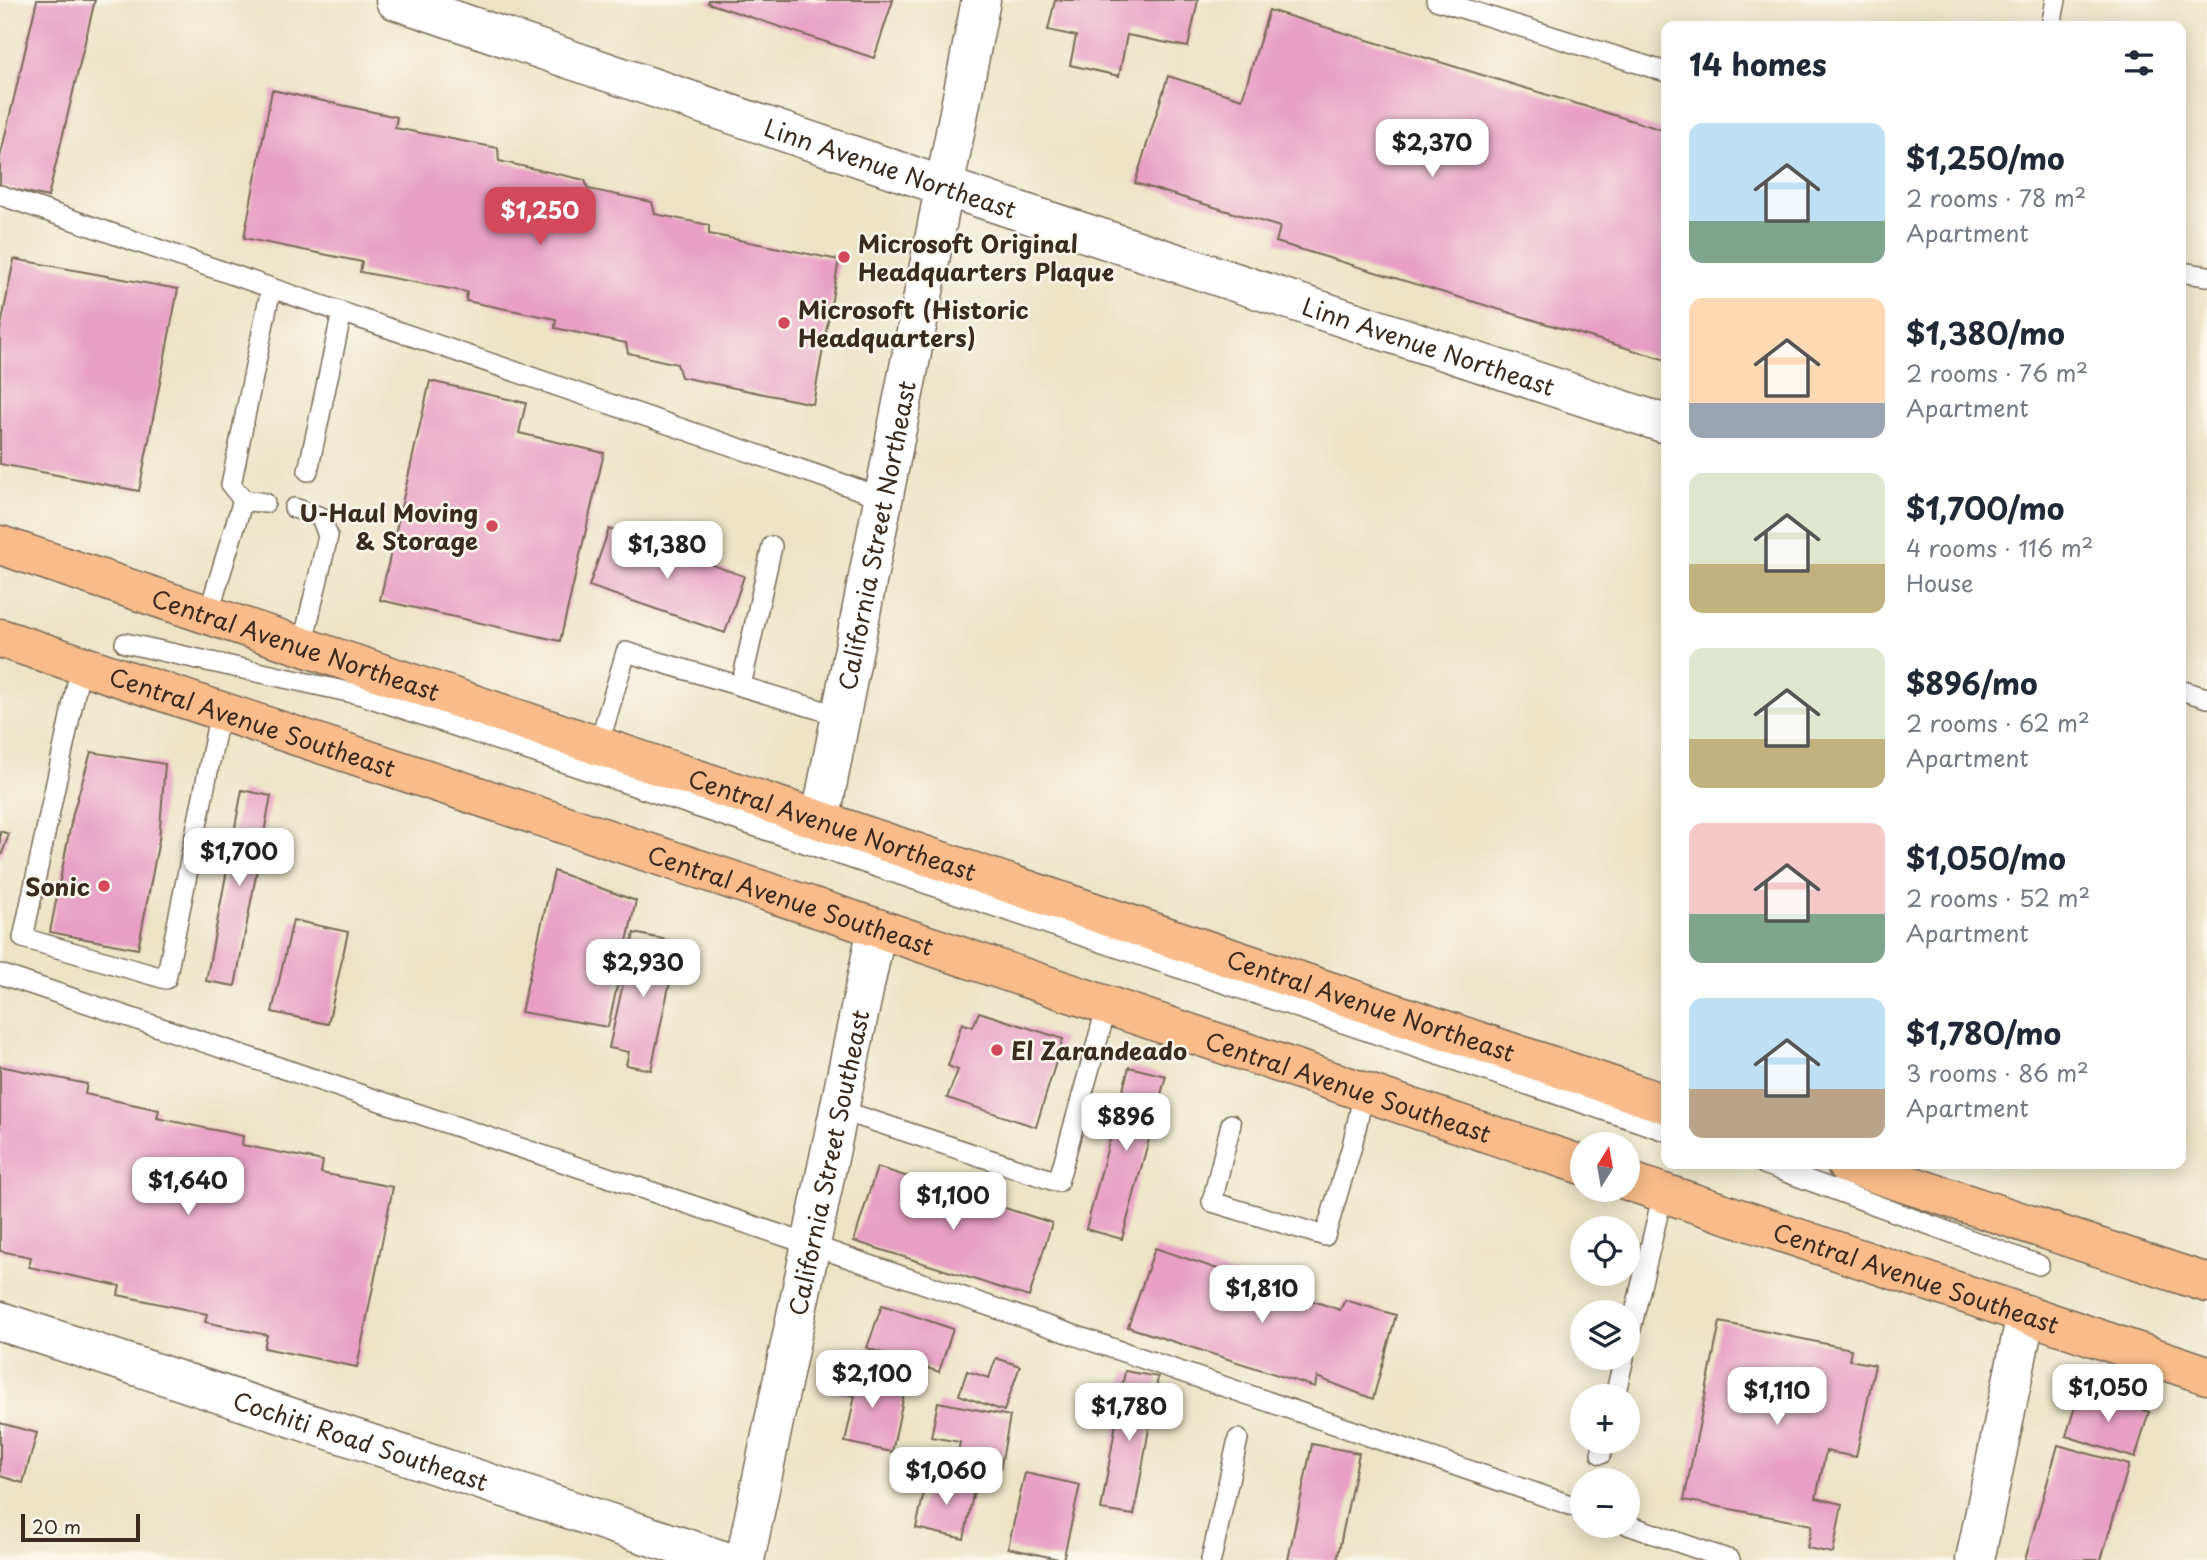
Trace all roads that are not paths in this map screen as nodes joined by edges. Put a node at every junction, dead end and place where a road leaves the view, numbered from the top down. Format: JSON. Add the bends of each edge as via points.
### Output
{"nodes":[{"id":1,"x":396,"y":0,"type":"edge"},
{"id":2,"x":981,"y":0,"type":"edge"},
{"id":3,"x":1436,"y":0,"type":"edge"},
{"id":4,"x":2056,"y":0,"type":"edge"},
{"id":5,"x":2052,"y":21,"type":"edge"},
{"id":6,"x":1661,"y":70,"type":"edge"},
{"id":7,"x":946,"y":187,"type":"junction"},
{"id":8,"x":0,"y":195,"type":"edge"},
{"id":9,"x":2186,"y":272,"type":"edge"},
{"id":10,"x":2207,"y":276,"type":"edge"},
{"id":11,"x":271,"y":288,"type":"junction"},
{"id":12,"x":342,"y":312,"type":"junction"},
{"id":13,"x":1661,"y":422,"type":"edge"},
{"id":14,"x":308,"y":471,"type":"dead end"},
{"id":15,"x":884,"y":498,"type":"junction"},
{"id":16,"x":243,"y":500,"type":"junction"},
{"id":17,"x":265,"y":503,"type":"dead end"},
{"id":18,"x":293,"y":508,"type":"dead end"},
{"id":19,"x":0,"y":545,"type":"edge"},
{"id":20,"x":772,"y":546,"type":"dead end"},
{"id":21,"x":208,"y":615,"type":"junction"},
{"id":22,"x":0,"y":638,"type":"edge"},
{"id":23,"x":125,"y":643,"type":"dead end"},
{"id":24,"x":302,"y":647,"type":"junction"},
{"id":25,"x":81,"y":665,"type":"junction"},
{"id":26,"x":741,"y":686,"type":"junction"},
{"id":27,"x":2186,"y":692,"type":"edge"},
{"id":28,"x":2207,"y":698,"type":"edge"},
{"id":29,"x":220,"y":712,"type":"junction"},
{"id":30,"x":841,"y":716,"type":"junction"},
{"id":31,"x":598,"y":747,"type":"junction"},
{"id":32,"x":820,"y":822,"type":"junction"},
{"id":33,"x":877,"y":929,"type":"junction"},
{"id":34,"x":0,"y":974,"type":"edge"},
{"id":35,"x":1107,"y":1006,"type":"junction"},
{"id":36,"x":1364,"y":1092,"type":"junction"},
{"id":37,"x":1661,"y":1102,"type":"edge"},
{"id":38,"x":840,"y":1110,"type":"junction"},
{"id":39,"x":1231,"y":1124,"type":"dead end"},
{"id":40,"x":1661,"y":1129,"type":"edge"},
{"id":41,"x":1570,"y":1161,"type":"edge"},
{"id":42,"x":1778,"y":1169,"type":"edge"},
{"id":43,"x":1861,"y":1169,"type":"edge"},
{"id":44,"x":1640,"y":1185,"type":"edge"},
{"id":45,"x":1663,"y":1193,"type":"junction"},
{"id":46,"x":811,"y":1245,"type":"junction"},
{"id":47,"x":2039,"y":1265,"type":"dead end"},
{"id":48,"x":2207,"y":1283,"type":"edge"},
{"id":49,"x":1638,"y":1300,"type":"edge"},
{"id":50,"x":2026,"y":1314,"type":"junction"},
{"id":51,"x":0,"y":1321,"type":"edge"},
{"id":52,"x":2207,"y":1375,"type":"edge"},
{"id":53,"x":1238,"y":1439,"type":"dead end"},
{"id":54,"x":1570,"y":1505,"type":"edge"},
{"id":55,"x":1640,"y":1529,"type":"edge"},
{"id":56,"x":722,"y":1560,"type":"edge"},
{"id":57,"x":745,"y":1560,"type":"edge"},
{"id":58,"x":1211,"y":1560,"type":"edge"},
{"id":59,"x":1730,"y":1560,"type":"edge"},
{"id":60,"x":1975,"y":1560,"type":"edge"}],
"edges":[{"from":1,"to":7,"type":"street","name":"Linn Avenue Northeast"},
{"from":2,"to":7,"type":"street","name":"California Street Northeast"},
{"from":3,"to":6,"type":"lane"},
{"from":4,"to":5,"type":"lane"},
{"from":7,"to":13,"type":"street","name":"Linn Avenue Northeast"},
{"from":7,"to":15,"type":"street","name":"California Street Northeast"},
{"from":8,"to":11,"type":"lane"},
{"from":9,"to":10,"type":"lane"},
{"from":11,"to":12,"type":"lane"},
{"from":11,"to":16,"type":"lane","via":[[231,485]]},
{"from":12,"to":14,"type":"lane"},
{"from":12,"to":15,"type":"lane"},
{"from":15,"to":30,"type":"street","name":"California Street Northeast"},
{"from":16,"to":17,"type":"lane"},
{"from":16,"to":21,"type":"lane"},
{"from":18,"to":24,"type":"lane","via":[[321,517],[328,536]]},
{"from":19,"to":21,"type":"main road","name":"Central Avenue Northeast"},
{"from":20,"to":26,"type":"lane"},
{"from":21,"to":24,"type":"main road","name":"Central Avenue Northeast"},
{"from":22,"to":25,"type":"main road","name":"Central Avenue Southeast"},
{"from":23,"to":40,"type":"lane","name":"Central Avenue Northeast","via":[[362,695]]},
{"from":24,"to":31,"type":"main road","name":"Central Avenue Northeast"},
{"from":25,"to":29,"type":"main road","name":"Central Avenue Southeast"},
{"from":25,"to":29,"type":"lane","via":[[23,938],[166,979]]},
{"from":26,"to":30,"type":"lane"},
{"from":26,"to":31,"type":"lane","via":[[626,653]]},
{"from":27,"to":28,"type":"lane"},
{"from":29,"to":33,"type":"main road","name":"Central Avenue Southeast"},
{"from":30,"to":32,"type":"street","name":"California Street Northeast"},
{"from":31,"to":32,"type":"main road","name":"Central Avenue Northeast"},
{"from":32,"to":37,"type":"main road","name":"Central Avenue Northeast"},
{"from":33,"to":35,"type":"main road","name":"Central Avenue Southeast"},
{"from":33,"to":38,"type":"street","name":"California Street Southeast"},
{"from":34,"to":46,"type":"lane"},
{"from":35,"to":36,"type":"main road","name":"Central Avenue Southeast"},
{"from":35,"to":38,"type":"lane","via":[[1058,1182]]},
{"from":36,"to":39,"type":"lane","via":[[1325,1236],[1212,1202]]},
{"from":36,"to":41,"type":"main road","name":"Central Avenue Southeast"},
{"from":38,"to":46,"type":"street","name":"California Street Southeast"},
{"from":42,"to":47,"type":"lane"},
{"from":43,"to":48,"type":"main road"},
{"from":44,"to":45,"type":"main road","name":"Central Avenue Southeast"},
{"from":45,"to":49,"type":"lane"},
{"from":45,"to":50,"type":"main road","name":"Central Avenue Southeast"},
{"from":46,"to":54,"type":"lane"},
{"from":46,"to":57,"type":"street","name":"California Street Southeast"},
{"from":50,"to":52,"type":"main road","name":"Central Avenue Southeast"},
{"from":50,"to":60,"type":"street"},
{"from":51,"to":56,"type":"street","name":"Cochiti Road Southeast"},
{"from":53,"to":58,"type":"lane"},
{"from":55,"to":59,"type":"lane"}]}
